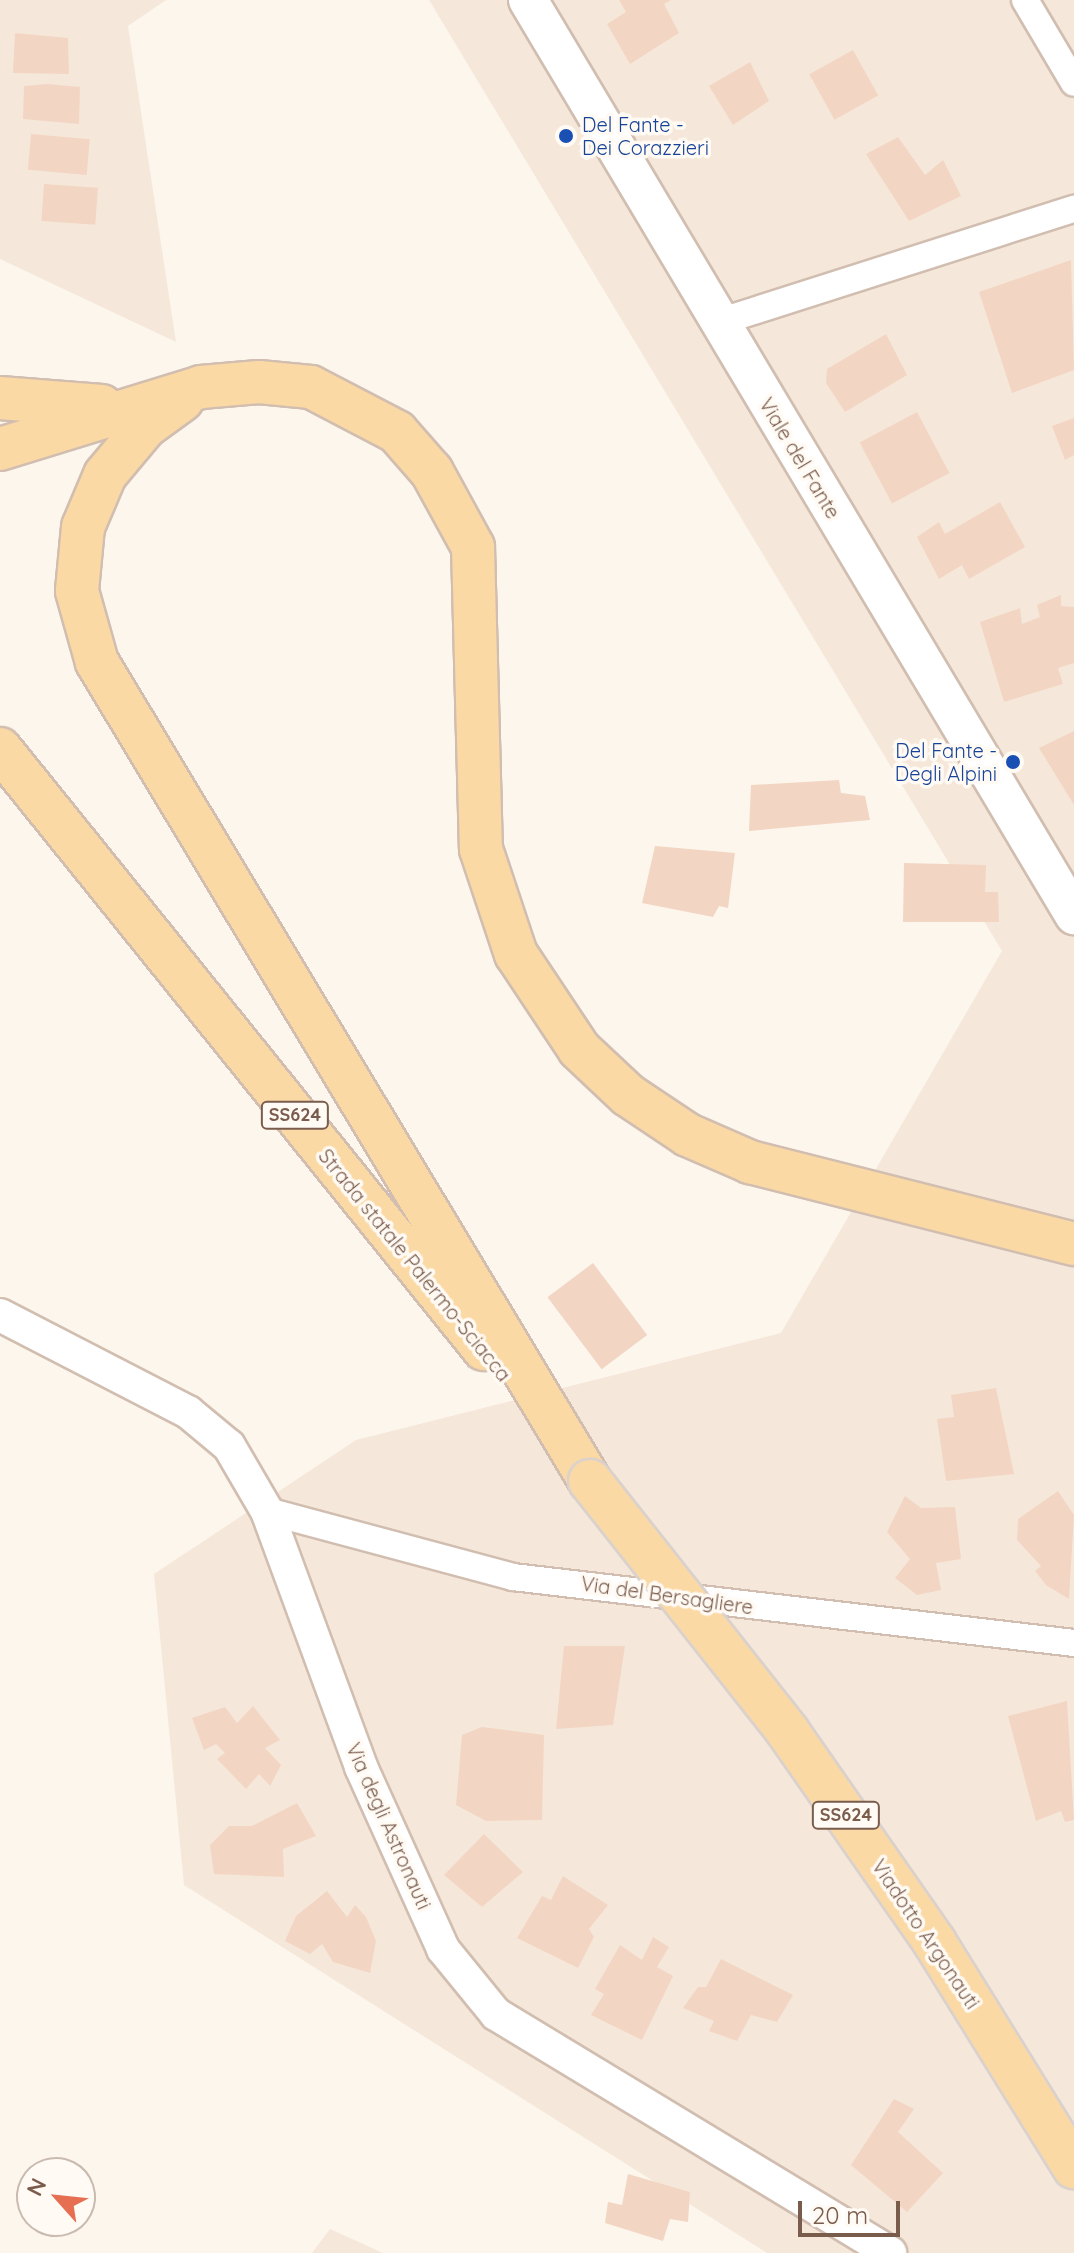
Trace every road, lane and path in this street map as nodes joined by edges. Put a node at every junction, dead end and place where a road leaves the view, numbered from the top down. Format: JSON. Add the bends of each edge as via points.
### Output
{"nodes":[{"id":1,"x":528,"y":0,"type":"edge"},
{"id":2,"x":1025,"y":0,"type":"edge"},
{"id":3,"x":1074,"y":83,"type":"edge"},
{"id":4,"x":1074,"y":209,"type":"edge"},
{"id":5,"x":719,"y":322,"type":"junction"},
{"id":6,"x":201,"y":387,"type":"junction"},
{"id":7,"x":0,"y":398,"type":"edge"},
{"id":8,"x":45,"y":420,"type":"junction"},
{"id":9,"x":0,"y":449,"type":"edge"},
{"id":10,"x":0,"y":749,"type":"edge"},
{"id":11,"x":1074,"y":915,"type":"edge"},
{"id":12,"x":1074,"y":1222,"type":"edge"},
{"id":13,"x":1012,"y":1223,"type":"junction"},
{"id":14,"x":1074,"y":1244,"type":"edge"},
{"id":15,"x":0,"y":1315,"type":"edge"},
{"id":16,"x":590,"y":1481,"type":"junction"},
{"id":17,"x":267,"y":1511,"type":"junction"},
{"id":18,"x":1074,"y":1643,"type":"edge"},
{"id":19,"x":1074,"y":2167,"type":"edge"},
{"id":20,"x":890,"y":2253,"type":"edge"}],
"edges":[{"from":1,"to":5,"type":"main road","name":"Viale del Fante"},
{"from":2,"to":3,"type":"street"},
{"from":4,"to":5,"type":"street"},
{"from":5,"to":11,"type":"main road","name":"Viale del Fante"},
{"from":6,"to":8,"type":"main road","via":[[135,406]]},
{"from":6,"to":13,"type":"main road","via":[[311,387],[397,432],[432,472],[473,547],[476,795],[493,900],[541,998],[579,1049],[628,1095],[688,1135],[845,1190]]},
{"from":6,"to":16,"type":"main road","via":[[145,427],[105,475],[83,527],[77,591],[97,662]]},
{"from":7,"to":8,"type":"main road"},
{"from":8,"to":9,"type":"main road"},
{"from":10,"to":16,"type":"main road","name":"Strada statale Palermo-Sciacca","number":"SS624"},
{"from":12,"to":13,"type":"main road"},
{"from":13,"to":14,"type":"main road"},
{"from":15,"to":17,"type":"street","name":"Via degli Astronauti","via":[[188,1412],[229,1446]]},
{"from":16,"to":19,"type":"main road","name":"Viadotto Argonauti","number":"SS624","bridge":true,"via":[[796,1744],[935,1943]]},
{"from":17,"to":18,"type":"street","name":"Via del Bersagliere","via":[[513,1577]]},
{"from":17,"to":20,"type":"street","name":"Via degli Astronauti","via":[[361,1767],[443,1949],[496,2014]]}]}
